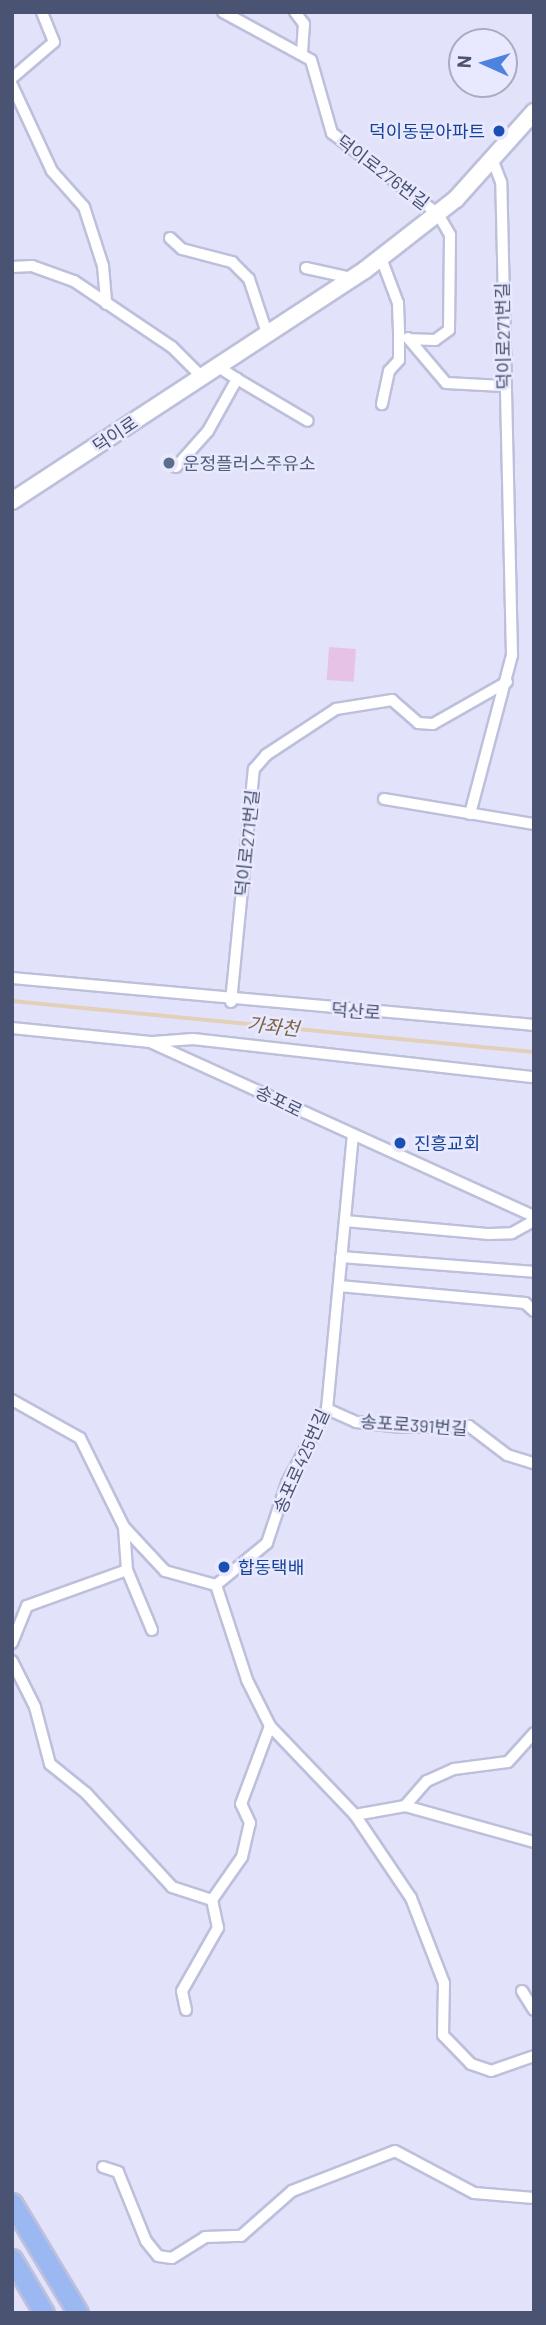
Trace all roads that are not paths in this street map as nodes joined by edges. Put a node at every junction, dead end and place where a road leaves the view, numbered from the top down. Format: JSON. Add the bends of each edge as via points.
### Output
{"nodes":[{"id":1,"x":42,"y":12,"type":"edge"},
{"id":2,"x":223,"y":12,"type":"edge"},
{"id":3,"x":295,"y":12,"type":"edge"},
{"id":4,"x":302,"y":53,"type":"junction"},
{"id":5,"x":12,"y":78,"type":"edge"},
{"id":6,"x":12,"y":85,"type":"edge"},
{"id":7,"x":534,"y":112,"type":"edge"},
{"id":8,"x":492,"y":158,"type":"junction"},
{"id":9,"x":438,"y":214,"type":"junction"},
{"id":10,"x":170,"y":238,"type":"dead end"},
{"id":11,"x":382,"y":257,"type":"junction"},
{"id":12,"x":12,"y":267,"type":"edge"},
{"id":13,"x":306,"y":268,"type":"dead end"},
{"id":14,"x":352,"y":278,"type":"junction"},
{"id":15,"x":106,"y":304,"type":"junction"},
{"id":16,"x":267,"y":334,"type":"junction"},
{"id":17,"x":398,"y":338,"type":"junction"},
{"id":18,"x":412,"y":339,"type":"junction"},
{"id":19,"x":217,"y":366,"type":"junction"},
{"id":20,"x":201,"y":376,"type":"junction"},
{"id":21,"x":237,"y":379,"type":"junction"},
{"id":22,"x":503,"y":386,"type":"junction"},
{"id":23,"x":382,"y":404,"type":"dead end"},
{"id":24,"x":307,"y":421,"type":"dead end"},
{"id":25,"x":176,"y":467,"type":"dead end"},
{"id":26,"x":12,"y":501,"type":"edge"},
{"id":27,"x":507,"y":682,"type":"junction"},
{"id":28,"x":384,"y":799,"type":"dead end"},
{"id":29,"x":470,"y":814,"type":"junction"},
{"id":30,"x":534,"y":824,"type":"edge"},
{"id":31,"x":12,"y":978,"type":"edge"},
{"id":32,"x":231,"y":1002,"type":"junction"},
{"id":33,"x":534,"y":1025,"type":"edge"},
{"id":34,"x":12,"y":1028,"type":"edge"},
{"id":35,"x":150,"y":1042,"type":"junction"},
{"id":36,"x":534,"y":1077,"type":"edge"},
{"id":37,"x":353,"y":1136,"type":"junction"},
{"id":38,"x":534,"y":1216,"type":"edge"},
{"id":39,"x":345,"y":1221,"type":"junction"},
{"id":40,"x":534,"y":1221,"type":"edge"},
{"id":41,"x":341,"y":1257,"type":"junction"},
{"id":42,"x":534,"y":1272,"type":"edge"},
{"id":43,"x":339,"y":1286,"type":"junction"},
{"id":44,"x":534,"y":1311,"type":"edge"},
{"id":45,"x":12,"y":1400,"type":"edge"},
{"id":46,"x":327,"y":1409,"type":"junction"},
{"id":47,"x":534,"y":1463,"type":"edge"},
{"id":48,"x":124,"y":1527,"type":"junction"},
{"id":49,"x":127,"y":1570,"type":"junction"},
{"id":50,"x":216,"y":1585,"type":"junction"},
{"id":51,"x":152,"y":1630,"type":"dead end"},
{"id":52,"x":12,"y":1643,"type":"edge"},
{"id":53,"x":12,"y":1661,"type":"edge"},
{"id":54,"x":270,"y":1726,"type":"junction"},
{"id":55,"x":534,"y":1733,"type":"edge"},
{"id":56,"x":405,"y":1806,"type":"junction"},
{"id":57,"x":355,"y":1815,"type":"junction"},
{"id":58,"x":534,"y":1842,"type":"edge"},
{"id":59,"x":212,"y":1900,"type":"junction"},
{"id":60,"x":522,"y":1991,"type":"dead end"},
{"id":61,"x":186,"y":2010,"type":"dead end"},
{"id":62,"x":534,"y":2010,"type":"edge"},
{"id":63,"x":534,"y":2056,"type":"edge"},
{"id":64,"x":103,"y":2167,"type":"dead end"},
{"id":65,"x":534,"y":2198,"type":"edge"},
{"id":66,"x":12,"y":2203,"type":"edge"},
{"id":67,"x":18,"y":2269,"type":"edge"},
{"id":68,"x":44,"y":2313,"type":"edge"},
{"id":69,"x":78,"y":2313,"type":"edge"}],
"edges":[{"from":1,"to":5,"type":"street","via":[[54,42]]},
{"from":2,"to":4,"type":"street"},
{"from":3,"to":4,"type":"street","name":"덕이로276번길","via":[[304,24]]},
{"from":4,"to":9,"type":"street","name":"덕이로276번길","via":[[315,69],[332,133]]},
{"from":6,"to":15,"type":"street","via":[[51,171],[84,207],[103,266]]},
{"from":7,"to":8,"type":"main road","name":"덕이로"},
{"from":8,"to":9,"type":"main road","name":"덕이로"},
{"from":8,"to":22,"type":"street","name":"덕이로271번길","via":[[501,182]]},
{"from":9,"to":11,"type":"main road","name":"덕이로"},
{"from":9,"to":18,"type":"street","via":[[450,235],[449,330],[435,340]]},
{"from":10,"to":16,"type":"street","via":[[181,248],[232,262],[249,279]]},
{"from":11,"to":14,"type":"main road","name":"덕이로"},
{"from":11,"to":17,"type":"street","via":[[398,303]]},
{"from":12,"to":15,"type":"street","via":[[32,266],[75,281]]},
{"from":13,"to":14,"type":"street"},
{"from":14,"to":16,"type":"main road","name":"덕이로"},
{"from":15,"to":20,"type":"street","via":[[172,346]]},
{"from":16,"to":19,"type":"main road","name":"덕이로"},
{"from":17,"to":18,"type":"street"},
{"from":17,"to":23,"type":"street","via":[[399,360],[389,371]]},
{"from":18,"to":22,"type":"street","via":[[446,383]]},
{"from":19,"to":20,"type":"main road","name":"덕이로"},
{"from":19,"to":21,"type":"street"},
{"from":20,"to":26,"type":"main road","name":"덕이로"},
{"from":21,"to":24,"type":"street"},
{"from":21,"to":25,"type":"street","via":[[208,431]]},
{"from":22,"to":27,"type":"street","name":"덕이로271번길","via":[[512,655]]},
{"from":27,"to":29,"type":"street","name":"덕이로271번길"},
{"from":27,"to":32,"type":"street","name":"덕이로271번길","via":[[433,724],[418,723],[392,699],[337,709],[266,755],[254,769]]},
{"from":28,"to":29,"type":"street"},
{"from":29,"to":30,"type":"street"},
{"from":31,"to":32,"type":"street","name":"덕산로"},
{"from":32,"to":33,"type":"street","name":"덕산로"},
{"from":34,"to":35,"type":"street","name":"송포로"},
{"from":35,"to":36,"type":"street","via":[[193,1039]]},
{"from":35,"to":37,"type":"street","name":"송포로"},
{"from":37,"to":38,"type":"street","name":"송포로"},
{"from":37,"to":39,"type":"street","name":"송포로425번길"},
{"from":39,"to":40,"type":"street","via":[[489,1234],[512,1233]]},
{"from":39,"to":41,"type":"street","name":"송포로425번길"},
{"from":41,"to":42,"type":"street"},
{"from":41,"to":43,"type":"street","name":"송포로425번길"},
{"from":43,"to":44,"type":"street","via":[[526,1303]]},
{"from":43,"to":46,"type":"street","name":"송포로425번길"},
{"from":45,"to":48,"type":"street","via":[[80,1438]]},
{"from":46,"to":47,"type":"street","name":"송포로391번길","via":[[356,1422],[469,1426],[507,1455]]},
{"from":46,"to":50,"type":"street","name":"송포로425번길","via":[[287,1483],[267,1543]]},
{"from":48,"to":49,"type":"street"},
{"from":48,"to":50,"type":"street","via":[[165,1570],[192,1583]]},
{"from":49,"to":51,"type":"street"},
{"from":49,"to":52,"type":"street","via":[[27,1606]]},
{"from":50,"to":54,"type":"street","via":[[247,1680]]},
{"from":53,"to":59,"type":"street","via":[[35,1707],[50,1764],[94,1800],[172,1887]]},
{"from":54,"to":57,"type":"street"},
{"from":54,"to":59,"type":"street","via":[[241,1804],[250,1823],[242,1857]]},
{"from":55,"to":56,"type":"street","via":[[508,1762],[454,1769],[427,1781]]},
{"from":56,"to":57,"type":"street"},
{"from":56,"to":58,"type":"street","via":[[473,1820]]},
{"from":57,"to":63,"type":"street","via":[[411,1898],[444,1983],[443,2035],[471,2064],[492,2071]]},
{"from":59,"to":61,"type":"street","via":[[218,1928],[182,1991]]},
{"from":60,"to":62,"type":"street"},
{"from":64,"to":65,"type":"street","via":[[118,2172],[146,2241],[158,2256],[172,2258],[205,2237],[241,2236],[292,2191],[395,2151],[474,2193]]},
{"from":66,"to":69,"type":"highway"},
{"from":67,"to":68,"type":"highway"}]}
